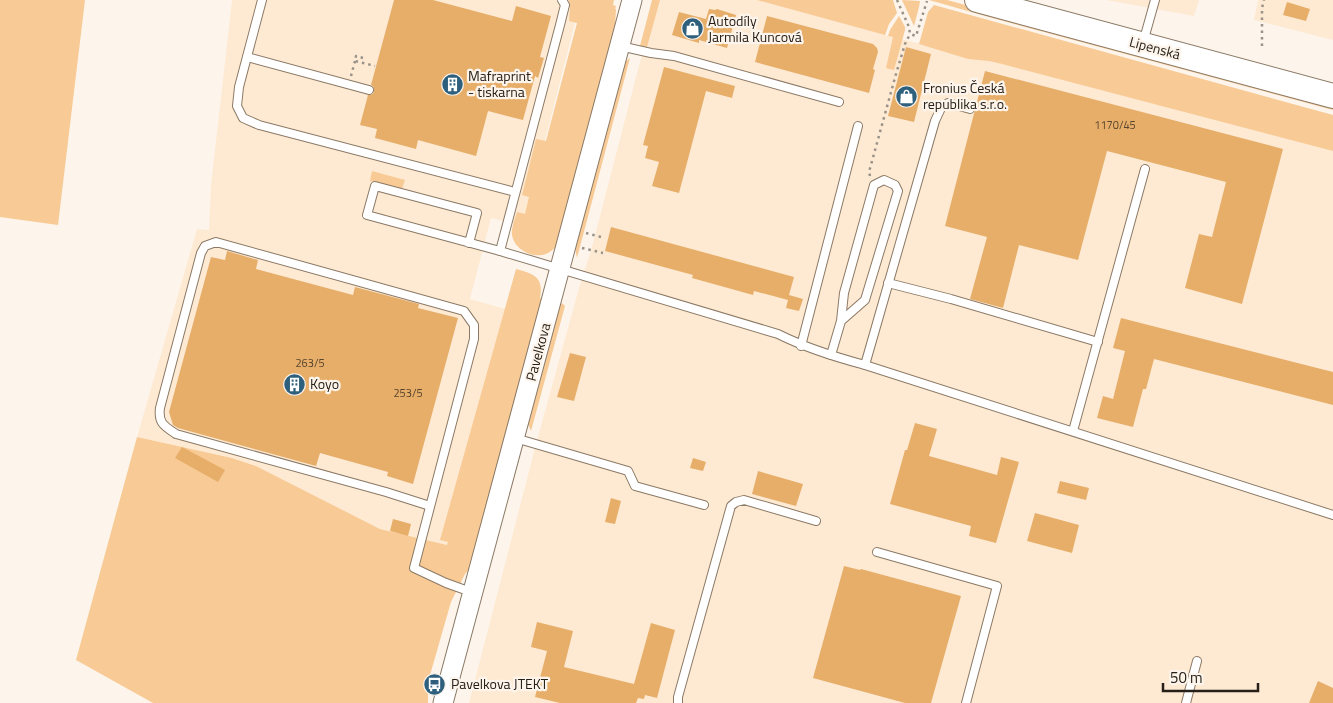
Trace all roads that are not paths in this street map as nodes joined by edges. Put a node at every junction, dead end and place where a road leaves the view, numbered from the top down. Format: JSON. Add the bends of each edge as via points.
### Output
{"nodes":[{"id":1,"x":262,"y":0,"type":"edge"},
{"id":2,"x":562,"y":0,"type":"edge"},
{"id":3,"x":632,"y":0,"type":"edge"},
{"id":4,"x":977,"y":0,"type":"edge"},
{"id":5,"x":1029,"y":0,"type":"edge"},
{"id":6,"x":1155,"y":0,"type":"edge"},
{"id":7,"x":1146,"y":32,"type":"junction"},
{"id":8,"x":620,"y":46,"type":"junction"},
{"id":9,"x":247,"y":57,"type":"junction"},
{"id":10,"x":1333,"y":83,"type":"edge"},
{"id":11,"x":369,"y":90,"type":"dead end"},
{"id":12,"x":1333,"y":96,"type":"edge"},
{"id":13,"x":839,"y":102,"type":"dead end"},
{"id":14,"x":970,"y":109,"type":"dead end"},
{"id":15,"x":858,"y":126,"type":"dead end"},
{"id":16,"x":1144,"y":169,"type":"dead end"},
{"id":17,"x":515,"y":192,"type":"junction"},
{"id":18,"x":470,"y":243,"type":"junction"},
{"id":19,"x":500,"y":251,"type":"junction"},
{"id":20,"x":560,"y":268,"type":"junction"},
{"id":21,"x":888,"y":283,"type":"junction"},
{"id":22,"x":841,"y":321,"type":"junction"},
{"id":23,"x":1098,"y":342,"type":"junction"},
{"id":24,"x":801,"y":346,"type":"junction"},
{"id":25,"x":831,"y":356,"type":"junction"},
{"id":26,"x":865,"y":365,"type":"junction"},
{"id":27,"x":1073,"y":431,"type":"junction"},
{"id":28,"x":515,"y":438,"type":"junction"},
{"id":29,"x":704,"y":505,"type":"dead end"},
{"id":30,"x":430,"y":506,"type":"junction"},
{"id":31,"x":1333,"y":515,"type":"edge"},
{"id":32,"x":816,"y":521,"type":"dead end"},
{"id":33,"x":877,"y":552,"type":"dead end"},
{"id":34,"x":473,"y":593,"type":"junction"},
{"id":35,"x":1197,"y":661,"type":"dead end"},
{"id":36,"x":443,"y":703,"type":"edge"},
{"id":37,"x":678,"y":703,"type":"edge"},
{"id":38,"x":966,"y":703,"type":"edge"},
{"id":39,"x":1186,"y":703,"type":"edge"}],
"edges":[{"from":1,"to":9,"type":"lane"},
{"from":2,"to":17,"type":"lane","via":[[560,25]]},
{"from":3,"to":8,"type":"street","name":"Pavelkova"},
{"from":4,"to":12,"type":"main road","name":"Lipenská"},
{"from":5,"to":7,"type":"main road","name":"Lipenská"},
{"from":6,"to":7,"type":"lane"},
{"from":7,"to":10,"type":"main road","name":"Lipenská"},
{"from":8,"to":13,"type":"lane","via":[[674,56]]},
{"from":8,"to":20,"type":"street","name":"Pavelkova"},
{"from":9,"to":11,"type":"lane"},
{"from":9,"to":17,"type":"lane","via":[[237,106],[247,121]]},
{"from":14,"to":21,"type":"lane","via":[[948,103],[940,108]]},
{"from":15,"to":24,"type":"lane"},
{"from":16,"to":23,"type":"lane"},
{"from":17,"to":19,"type":"lane"},
{"from":18,"to":18,"type":"lane","via":[[477,214],[375,186],[367,215]]},
{"from":18,"to":19,"type":"lane"},
{"from":19,"to":20,"type":"lane"},
{"from":20,"to":24,"type":"lane","via":[[778,334]]},
{"from":20,"to":28,"type":"street","name":"Pavelkova"},
{"from":21,"to":23,"type":"lane"},
{"from":21,"to":26,"type":"lane"},
{"from":22,"to":22,"type":"lane","via":[[844,293],[874,185],[884,180],[895,185],[898,191],[865,300]]},
{"from":22,"to":25,"type":"lane"},
{"from":23,"to":27,"type":"lane"},
{"from":24,"to":25,"type":"lane"},
{"from":25,"to":26,"type":"lane"},
{"from":26,"to":27,"type":"lane"},
{"from":27,"to":31,"type":"lane"},
{"from":28,"to":29,"type":"lane","via":[[628,471],[635,486]]},
{"from":28,"to":34,"type":"street","name":"Pavelkova"},
{"from":30,"to":30,"type":"lane","via":[[176,434],[165,427],[159,417],[160,408],[201,253],[206,246],[216,242],[464,311],[474,325],[474,339]]},
{"from":30,"to":34,"type":"lane","via":[[414,568]]},
{"from":32,"to":37,"type":"lane","via":[[744,500],[731,506]]},
{"from":33,"to":38,"type":"lane","via":[[997,586]]},
{"from":34,"to":36,"type":"street","name":"Pavelkova"},
{"from":35,"to":39,"type":"lane"}]}
